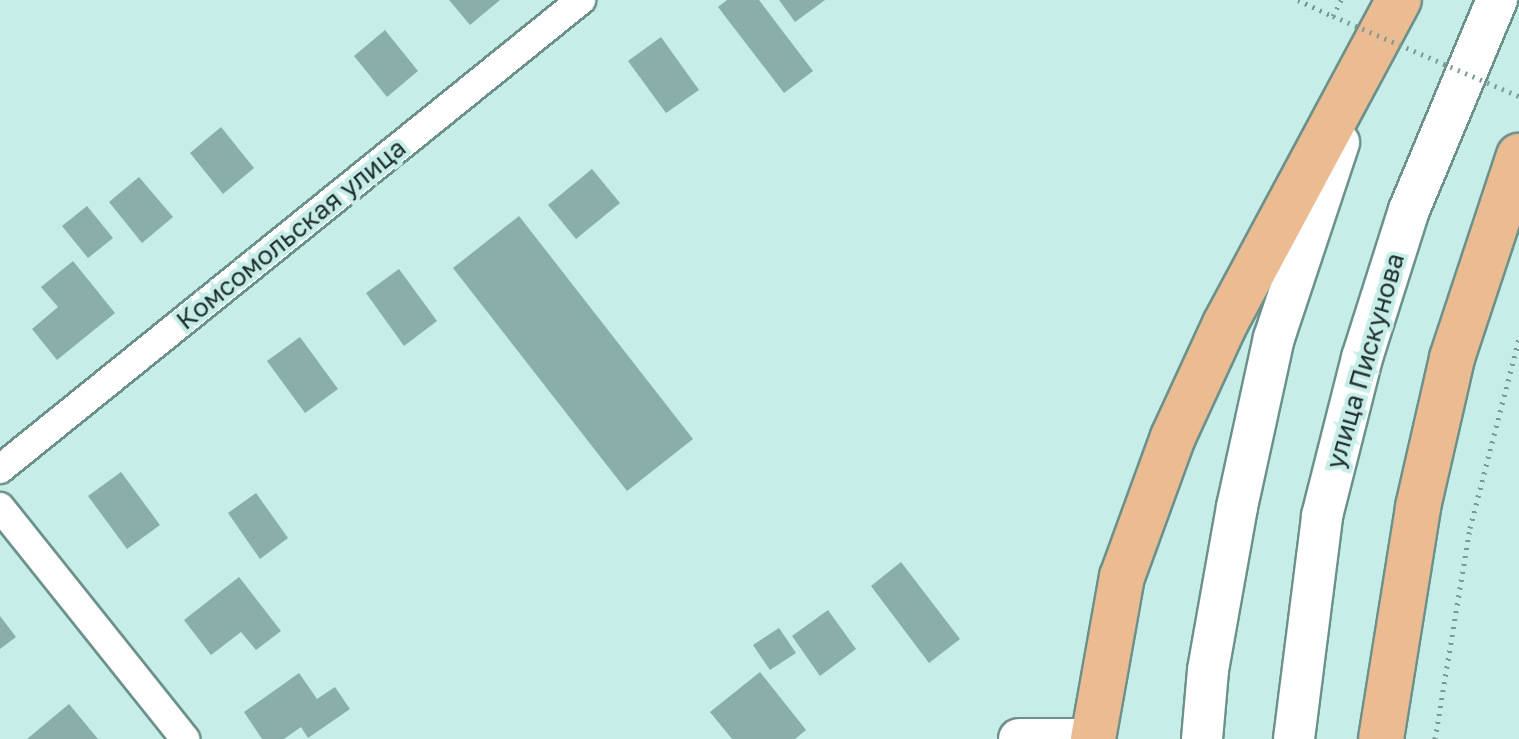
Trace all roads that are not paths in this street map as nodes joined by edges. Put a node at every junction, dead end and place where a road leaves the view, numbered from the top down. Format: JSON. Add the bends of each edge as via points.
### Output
{"nodes":[{"id":1,"x":581,"y":0,"type":"edge"},
{"id":2,"x":1400,"y":0,"type":"edge"},
{"id":3,"x":1497,"y":0,"type":"edge"},
{"id":4,"x":1519,"y":156,"type":"edge"},
{"id":5,"x":0,"y":469,"type":"edge"},
{"id":6,"x":0,"y":507,"type":"edge"},
{"id":7,"x":185,"y":739,"type":"edge"},
{"id":8,"x":1019,"y":739,"type":"edge"},
{"id":9,"x":1075,"y":739,"type":"edge"},
{"id":10,"x":1093,"y":739,"type":"edge"},
{"id":11,"x":1202,"y":739,"type":"edge"},
{"id":12,"x":1294,"y":739,"type":"edge"},
{"id":13,"x":1381,"y":739,"type":"edge"}],
"edges":[{"from":1,"to":5,"type":"street","name":"Комсомольская улица"},
{"from":2,"to":10,"type":"main road","via":[[1225,324],[1173,437],[1122,577]]},
{"from":2,"to":11,"type":"main road","via":[[1327,172],[1274,338],[1237,507]]},
{"from":3,"to":12,"type":"main road","name":"улица Пискунова","via":[[1409,210],[1362,358],[1322,516]]},
{"from":4,"to":13,"type":"main road","via":[[1452,358],[1418,507]]},
{"from":6,"to":7,"type":"street"},
{"from":8,"to":9,"type":"main road"}]}
